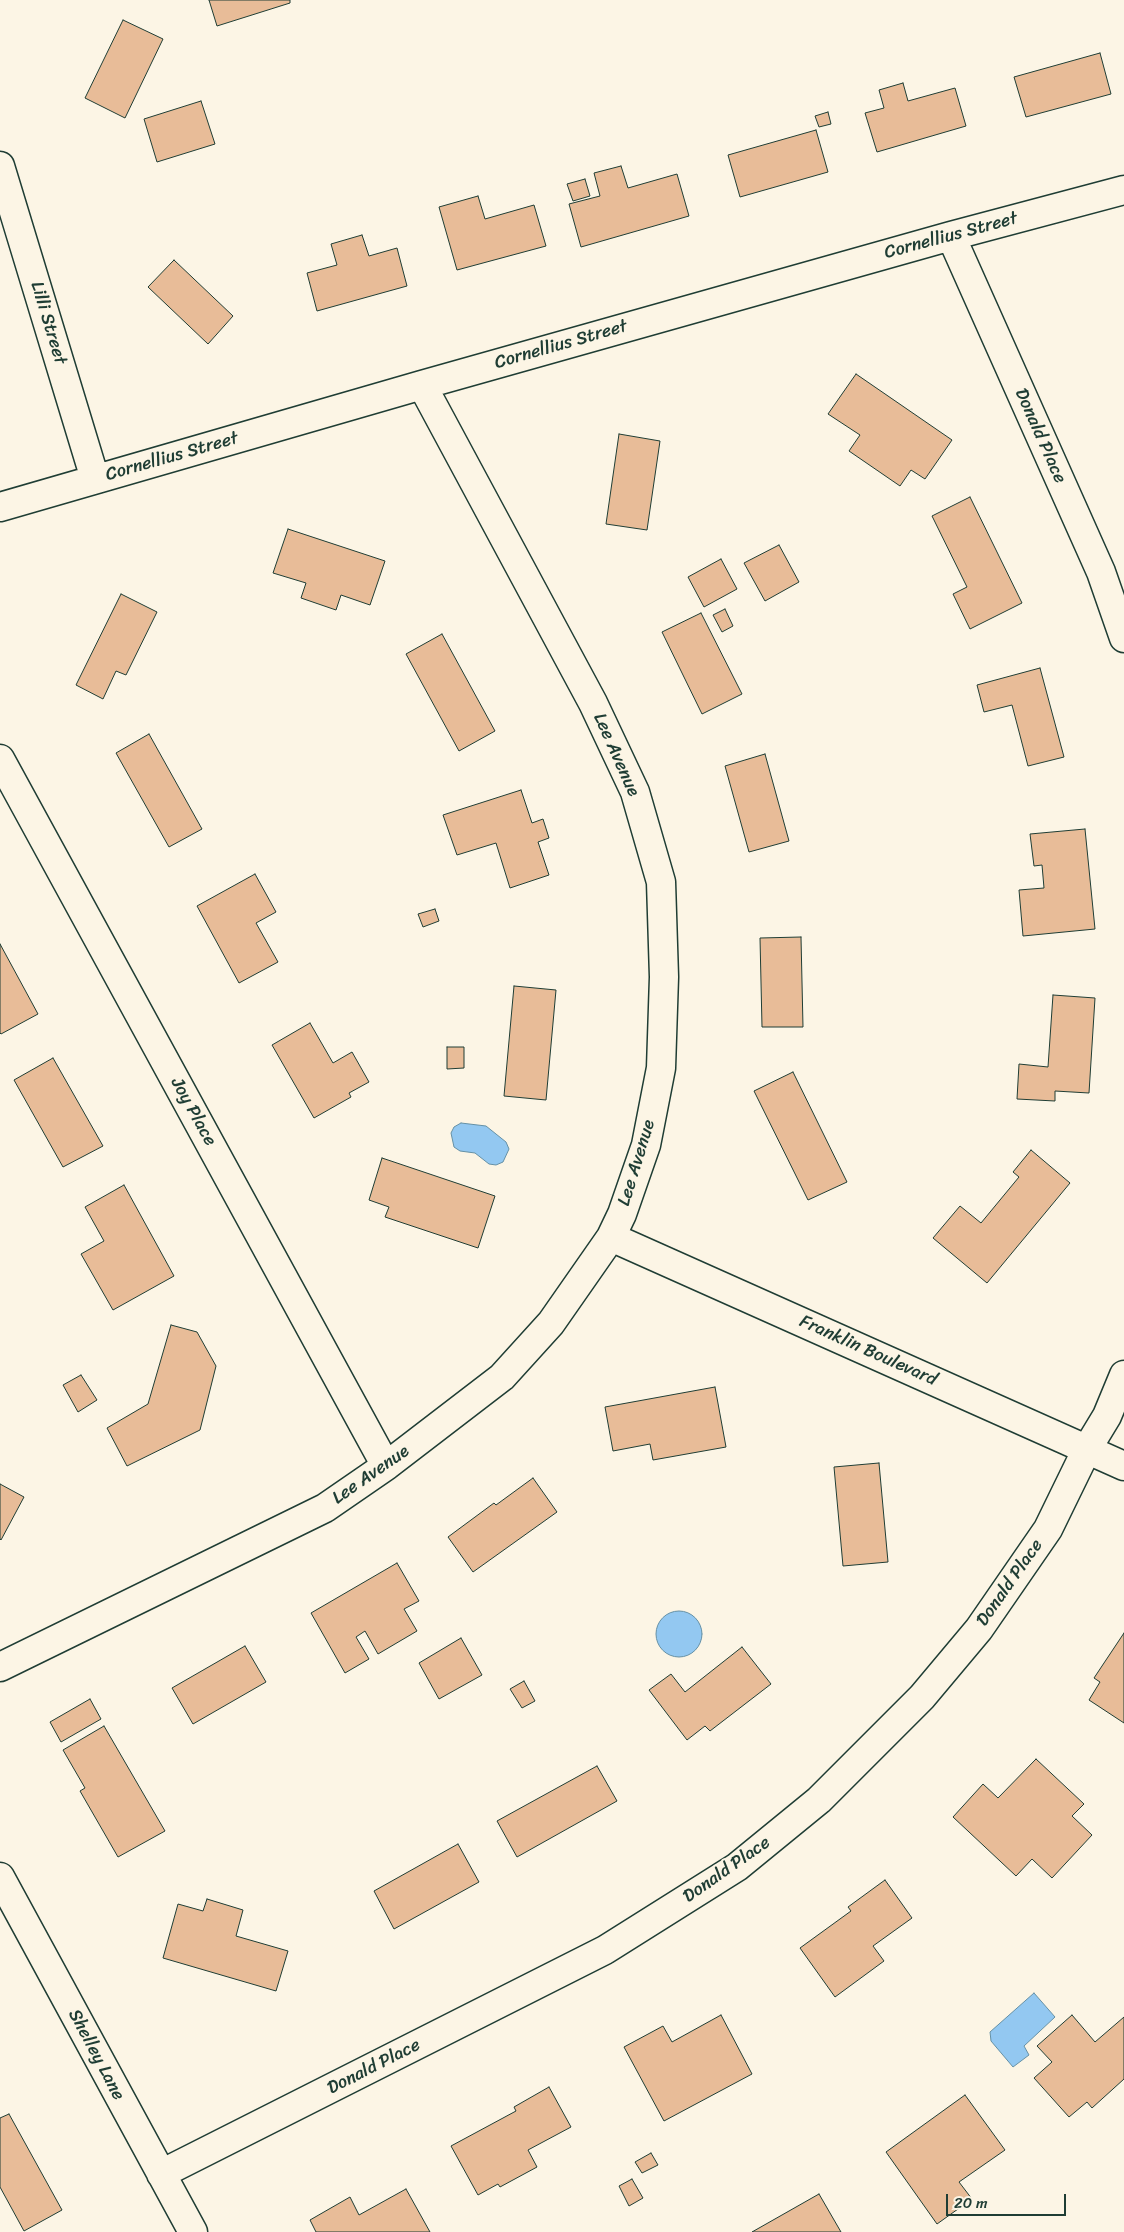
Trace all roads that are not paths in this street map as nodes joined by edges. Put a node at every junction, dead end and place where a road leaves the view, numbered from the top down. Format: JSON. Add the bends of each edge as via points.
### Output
{"nodes":[{"id":1,"x":0,"y":166,"type":"edge"},
{"id":2,"x":1124,"y":190,"type":"edge"},
{"id":3,"x":951,"y":236,"type":"junction"},
{"id":4,"x":422,"y":385,"type":"junction"},
{"id":5,"x":95,"y":479,"type":"junction"},
{"id":6,"x":0,"y":507,"type":"edge"},
{"id":7,"x":1124,"y":638,"type":"edge"},
{"id":8,"x":0,"y":758,"type":"edge"},
{"id":9,"x":611,"y":1237,"type":"junction"},
{"id":10,"x":1124,"y":1375,"type":"edge"},
{"id":11,"x":1087,"y":1449,"type":"junction"},
{"id":12,"x":386,"y":1466,"type":"junction"},
{"id":13,"x":1124,"y":1466,"type":"edge"},
{"id":14,"x":0,"y":1667,"type":"edge"},
{"id":15,"x":0,"y":1877,"type":"edge"},
{"id":16,"x":161,"y":2174,"type":"junction"},
{"id":17,"x":193,"y":2232,"type":"edge"}],
"edges":[{"from":1,"to":5,"type":"street","name":"Lilli Street"},
{"from":2,"to":3,"type":"street","name":"Cornellius Street"},
{"from":3,"to":4,"type":"street","name":"Cornellius Street"},
{"from":3,"to":7,"type":"street","name":"Donald Place","via":[[1101,572]]},
{"from":4,"to":5,"type":"street","name":"Cornellius Street"},
{"from":4,"to":9,"type":"street","name":"Lee Avenue","via":[[593,703],[634,792],[661,882],[664,977],[661,1068],[646,1145]]},
{"from":5,"to":6,"type":"street","name":"Cornellius Street"},
{"from":8,"to":12,"type":"street","name":"Joy Place"},
{"from":9,"to":11,"type":"street","name":"Franklin Boulevard"},
{"from":9,"to":12,"type":"street","name":"Lee Avenue","via":[[551,1323],[502,1377]]},
{"from":10,"to":11,"type":"street","name":"Donald Place","via":[[1107,1416]]},
{"from":11,"to":13,"type":"street","name":"Franklin Boulevard"},
{"from":11,"to":16,"type":"street","name":"Donald Place","via":[[1048,1529],[979,1629],[922,1697],[819,1800],[737,1867],[605,1950]]},
{"from":12,"to":14,"type":"street","name":"Lee Avenue","via":[[325,1508]]},
{"from":15,"to":16,"type":"street","name":"Shelley Lane"},
{"from":16,"to":17,"type":"street","name":"Shelley Lane"}]}
